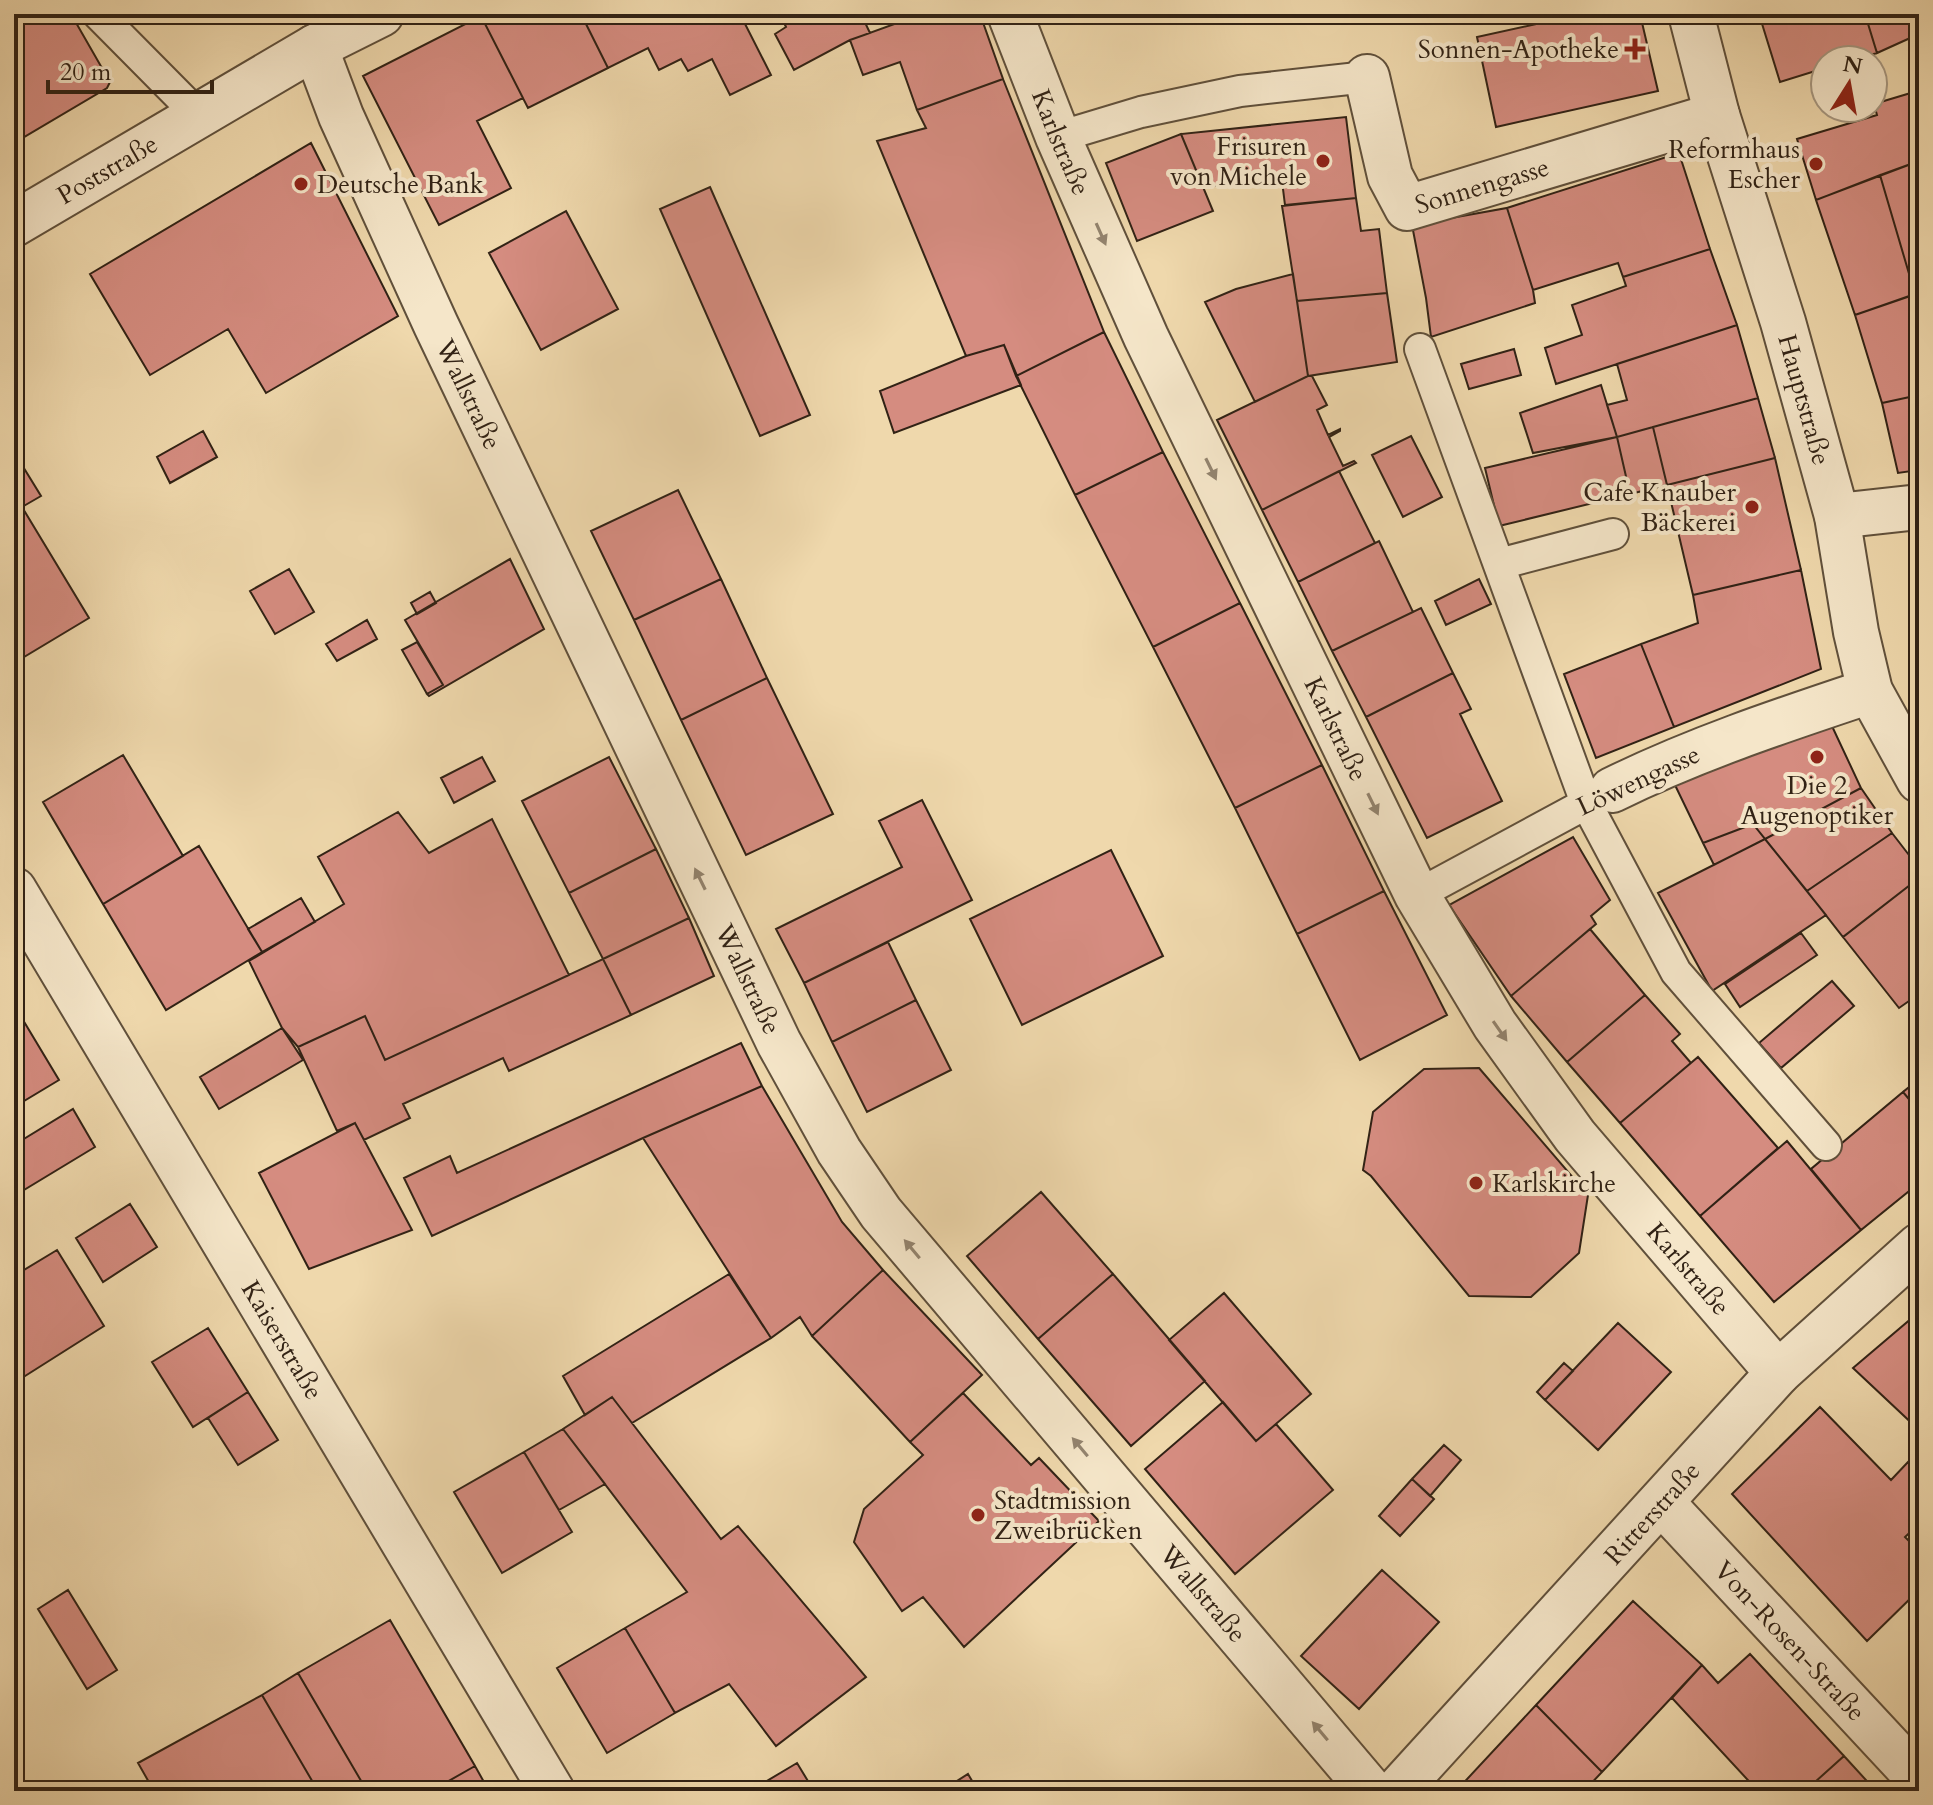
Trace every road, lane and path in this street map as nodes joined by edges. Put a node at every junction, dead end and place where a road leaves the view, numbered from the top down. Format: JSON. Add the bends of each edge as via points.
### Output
{"nodes":[{"id":1,"x":98,"y":14,"type":"edge"},
{"id":2,"x":1010,"y":14,"type":"edge"},
{"id":3,"x":1691,"y":14,"type":"edge"},
{"id":4,"x":373,"y":16,"type":"edge"},
{"id":5,"x":315,"y":47,"type":"junction"},
{"id":6,"x":1367,"y":77,"type":"joint"},
{"id":7,"x":1717,"y":115,"type":"junction"},
{"id":8,"x":199,"y":116,"type":"junction"},
{"id":9,"x":1058,"y":137,"type":"junction"},
{"id":10,"x":14,"y":224,"type":"edge"},
{"id":11,"x":1420,"y":349,"type":"dead end"},
{"id":12,"x":1919,"y":507,"type":"edge"},
{"id":13,"x":1837,"y":516,"type":"junction"},
{"id":14,"x":1613,"y":534,"type":"dead end"},
{"id":15,"x":1499,"y":564,"type":"junction"},
{"id":16,"x":1870,"y":691,"type":"junction"},
{"id":17,"x":1919,"y":780,"type":"edge"},
{"id":18,"x":1599,"y":796,"type":"junction"},
{"id":19,"x":14,"y":890,"type":"edge"},
{"id":20,"x":1417,"y":895,"type":"junction"},
{"id":21,"x":1826,"y":1145,"type":"dead end"},
{"id":22,"x":1919,"y":1246,"type":"edge"},
{"id":23,"x":1778,"y":1373,"type":"junction"},
{"id":24,"x":1662,"y":1503,"type":"junction"},
{"id":25,"x":1919,"y":1779,"type":"edge"},
{"id":26,"x":552,"y":1791,"type":"edge"},
{"id":27,"x":1371,"y":1791,"type":"edge"},
{"id":28,"x":1397,"y":1791,"type":"edge"}],
"edges":[{"from":1,"to":8,"type":"lane"},
{"from":2,"to":9,"type":"street","name":"Karlstraße"},
{"from":3,"to":7,"type":"street","name":"Hauptstraße"},
{"from":4,"to":5,"type":"street","name":"Poststraße"},
{"from":5,"to":8,"type":"street","name":"Poststraße"},
{"from":27,"to":5,"type":"street","name":"Wallstraße","one_way":true,"via":[[881,1213],[839,1151],[779,1043],[523,511],[347,130]]},
{"from":6,"to":7,"type":"street","name":"Sonnengasse","via":[[1390,176],[1407,208]]},
{"from":6,"to":9,"type":"lane","name":"Sonnengasse","via":[[1240,91]]},
{"from":7,"to":13,"type":"street","name":"Hauptstraße"},
{"from":8,"to":10,"type":"street","name":"Poststraße"},
{"from":9,"to":20,"type":"street","name":"Karlstraße","one_way":true,"via":[[1146,337]]},
{"from":11,"to":15,"type":"lane"},
{"from":12,"to":13,"type":"street"},
{"from":13,"to":16,"type":"street","name":"Hauptstraße"},
{"from":14,"to":15,"type":"lane"},
{"from":15,"to":18,"type":"lane"},
{"from":16,"to":17,"type":"street","name":"Hauptstraße"},
{"from":16,"to":18,"type":"street","name":"Löwengasse","via":[[1655,768]]},
{"from":18,"to":20,"type":"lane","name":"Löwengasse"},
{"from":18,"to":21,"type":"lane","via":[[1676,972]]},
{"from":19,"to":26,"type":"street","name":"Kaiserstraße"},
{"from":20,"to":23,"type":"street","name":"Karlstraße","one_way":true,"via":[[1495,1025],[1575,1136]]},
{"from":22,"to":23,"type":"street","name":"Ritterstraße"},
{"from":23,"to":24,"type":"street","name":"Ritterstraße"},
{"from":24,"to":25,"type":"street","name":"Von-Rosen-Straße"},
{"from":24,"to":28,"type":"street","name":"Ritterstraße"}]}
